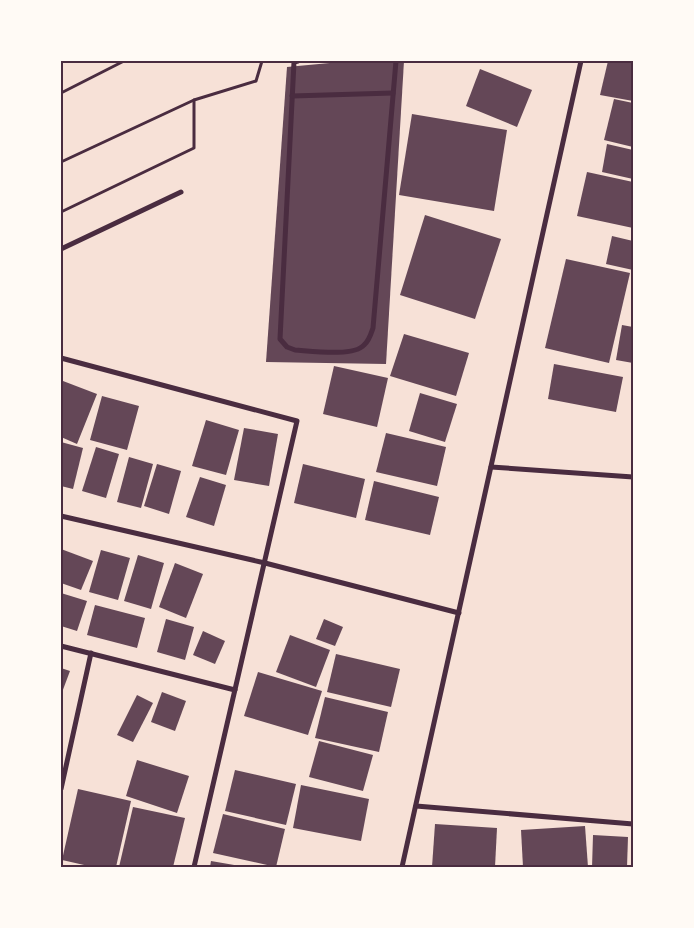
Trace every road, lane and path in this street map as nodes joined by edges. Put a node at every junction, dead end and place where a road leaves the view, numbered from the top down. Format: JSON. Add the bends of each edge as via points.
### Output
{"nodes":[{"id":1,"x":124,"y":61,"type":"edge"},
{"id":2,"x":262,"y":61,"type":"edge"},
{"id":3,"x":298,"y":61,"type":"edge"},
{"id":4,"x":396,"y":61,"type":"edge"},
{"id":5,"x":581,"y":61,"type":"edge"},
{"id":6,"x":294,"y":62,"type":"edge"},
{"id":7,"x":61,"y":93,"type":"edge"},
{"id":8,"x":393,"y":93,"type":"junction"},
{"id":9,"x":292,"y":96,"type":"junction"},
{"id":10,"x":194,"y":100,"type":"junction"},
{"id":11,"x":61,"y":162,"type":"edge"},
{"id":12,"x":181,"y":192,"type":"dead end"},
{"id":13,"x":61,"y":212,"type":"edge"},
{"id":14,"x":61,"y":249,"type":"edge"},
{"id":15,"x":61,"y":358,"type":"edge"},
{"id":16,"x":491,"y":467,"type":"junction"},
{"id":17,"x":633,"y":477,"type":"edge"},
{"id":18,"x":61,"y":516,"type":"edge"},
{"id":19,"x":265,"y":563,"type":"junction"},
{"id":20,"x":459,"y":613,"type":"junction"},
{"id":21,"x":61,"y":646,"type":"edge"},
{"id":22,"x":91,"y":653,"type":"junction"},
{"id":23,"x":235,"y":690,"type":"junction"},
{"id":24,"x":61,"y":789,"type":"edge"},
{"id":25,"x":416,"y":806,"type":"junction"},
{"id":26,"x":633,"y":824,"type":"edge"},
{"id":27,"x":194,"y":867,"type":"edge"},
{"id":28,"x":402,"y":867,"type":"edge"}],
"edges":[{"from":1,"to":7,"type":"path"},
{"from":2,"to":10,"type":"path","via":[[256,81]]},
{"from":3,"to":6,"type":"street"},
{"from":4,"to":8,"type":"street"},
{"from":5,"to":16,"type":"street"},
{"from":6,"to":9,"type":"street"},
{"from":8,"to":9,"type":"street"},
{"from":8,"to":9,"type":"street","via":[[373,328],[363,347],[352,352],[295,350],[280,340]]},
{"from":10,"to":11,"type":"path"},
{"from":10,"to":13,"type":"path","via":[[194,148]]},
{"from":12,"to":14,"type":"street"},
{"from":15,"to":19,"type":"street","via":[[297,421]]},
{"from":16,"to":17,"type":"street"},
{"from":16,"to":20,"type":"street"},
{"from":18,"to":19,"type":"street"},
{"from":19,"to":20,"type":"street"},
{"from":19,"to":23,"type":"street"},
{"from":20,"to":25,"type":"street"},
{"from":21,"to":22,"type":"street"},
{"from":22,"to":23,"type":"street"},
{"from":22,"to":24,"type":"street"},
{"from":23,"to":27,"type":"street"},
{"from":25,"to":26,"type":"street"},
{"from":25,"to":28,"type":"street"}]}
